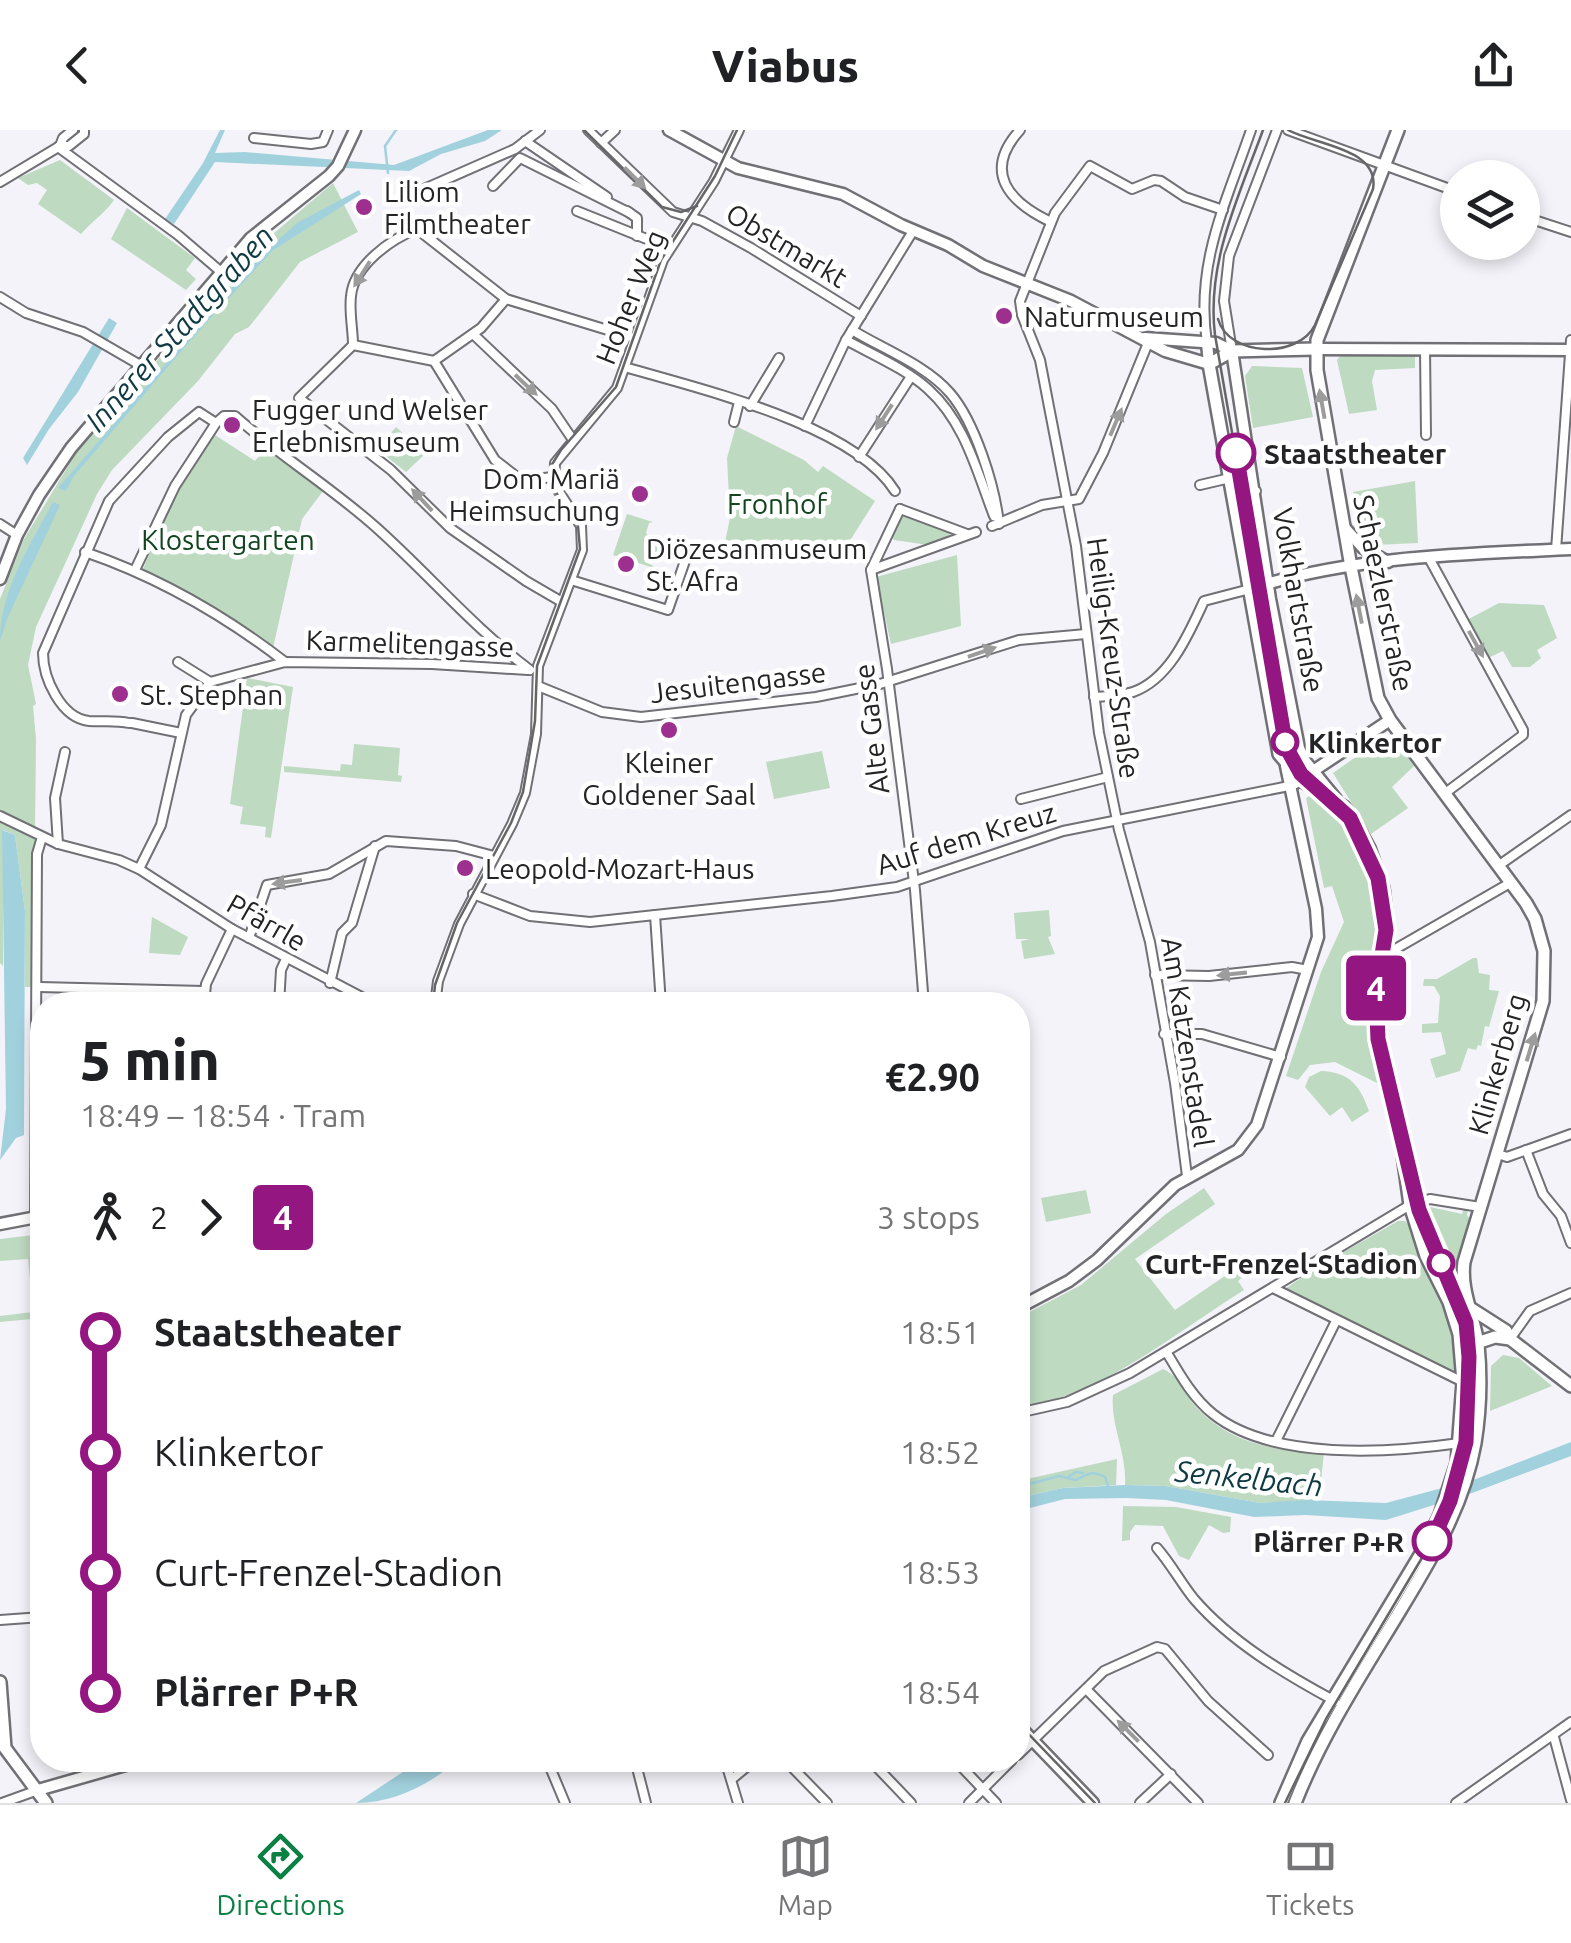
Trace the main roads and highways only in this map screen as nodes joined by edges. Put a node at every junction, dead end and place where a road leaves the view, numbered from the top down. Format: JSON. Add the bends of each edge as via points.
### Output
{"nodes":[{"id":1,"x":1398,"y":130,"type":"edge"},
{"id":2,"x":1316,"y":349,"type":"junction"},
{"id":3,"x":1390,"y":720,"type":"joint"},
{"id":4,"x":1470,"y":1308,"type":"junction"},
{"id":5,"x":1510,"y":1339,"type":"junction"},
{"id":6,"x":1478,"y":1344,"type":"junction"},
{"id":7,"x":1462,"y":1346,"type":"junction"},
{"id":8,"x":1571,"y":1386,"type":"edge"},
{"id":9,"x":0,"y":1682,"type":"edge"},
{"id":10,"x":1337,"y":1703,"type":"junction"},
{"id":11,"x":46,"y":1803,"type":"edge"},
{"id":12,"x":1281,"y":1803,"type":"edge"},
{"id":13,"x":1296,"y":1803,"type":"edge"}],
"edges":[{"from":1,"to":2,"type":"main road","name":"Schaezlerstraße"},
{"from":3,"to":2,"type":"main road","name":"Schaezlerstraße","one_way":true,"via":[[1374,684],[1350,567]]},
{"from":2,"to":7,"type":"main road","name":"Volkhartstraße","via":[[1232,351],[1209,364],[1279,754],[1295,783],[1344,807],[1364,836],[1383,888],[1388,919],[1378,1029],[1410,1205]]},
{"from":4,"to":3,"type":"main road","name":"Klinkerberg","one_way":true,"via":[[1463,1268],[1535,1034],[1544,951],[1526,903]]},
{"from":4,"to":5,"type":"main road"},
{"from":4,"to":6,"type":"main road","name":"Klinkerberg"},
{"from":5,"to":6,"type":"main road"},
{"from":5,"to":8,"type":"main road"},
{"from":6,"to":7,"type":"main road"},
{"from":6,"to":10,"type":"main road","name":"Klinkerberg","via":[[1477,1419],[1460,1498],[1432,1559]]},
{"from":7,"to":10,"type":"main road","via":[[1460,1444],[1445,1503]]},
{"from":9,"to":11,"type":"main road","via":[[5,1748]]},
{"from":10,"to":12,"type":"main road","via":[[1308,1741]]},
{"from":10,"to":13,"type":"main road"}]}
